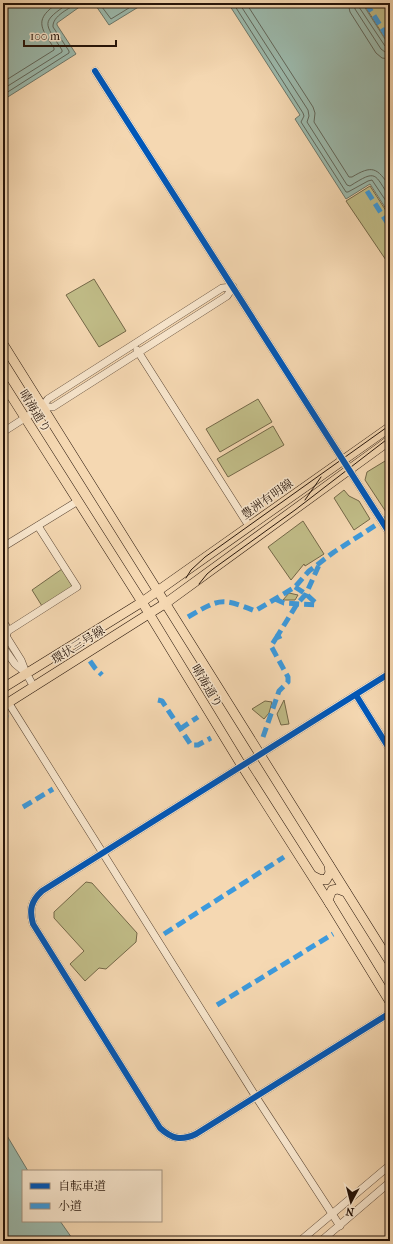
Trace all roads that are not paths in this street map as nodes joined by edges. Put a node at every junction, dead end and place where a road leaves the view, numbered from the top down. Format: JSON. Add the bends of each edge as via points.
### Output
{"nodes":[{"id":1,"x":95,"y":71,"type":"dead end"},
{"id":2,"x":233,"y":287,"type":"junction"},
{"id":3,"x":3,"y":344,"type":"edge"},
{"id":4,"x":134,"y":344,"type":"junction"},
{"id":5,"x":140,"y":353,"type":"junction"},
{"id":6,"x":3,"y":383,"type":"edge"},
{"id":7,"x":42,"y":407,"type":"junction"},
{"id":8,"x":25,"y":418,"type":"junction"},
{"id":9,"x":390,"y":427,"type":"edge"},
{"id":10,"x":3,"y":432,"type":"edge"},
{"id":11,"x":390,"y":440,"type":"edge"},
{"id":12,"x":343,"y":460,"type":"junction"},
{"id":13,"x":349,"y":470,"type":"junction"},
{"id":14,"x":78,"y":501,"type":"junction"},
{"id":15,"x":38,"y":526,"type":"junction"},
{"id":16,"x":249,"y":526,"type":"junction"},
{"id":17,"x":390,"y":534,"type":"edge"},
{"id":18,"x":3,"y":547,"type":"edge"},
{"id":19,"x":158,"y":591,"type":"junction"},
{"id":20,"x":142,"y":602,"type":"junction"},
{"id":21,"x":166,"y":603,"type":"junction"},
{"id":22,"x":149,"y":614,"type":"junction"},
{"id":23,"x":3,"y":622,"type":"edge"},
{"id":24,"x":5,"y":637,"type":"edge"},
{"id":25,"x":3,"y":647,"type":"edge"},
{"id":26,"x":26,"y":673,"type":"junction"},
{"id":27,"x":390,"y":673,"type":"edge"},
{"id":28,"x":34,"y":687,"type":"junction"},
{"id":29,"x":3,"y":688,"type":"edge"},
{"id":30,"x":356,"y":695,"type":"junction"},
{"id":31,"x":6,"y":704,"type":"edge"},
{"id":32,"x":390,"y":750,"type":"edge"},
{"id":33,"x":260,"y":754,"type":"junction"},
{"id":34,"x":242,"y":766,"type":"junction"},
{"id":35,"x":103,"y":853,"type":"junction"},
{"id":36,"x":328,"y":863,"type":"junction"},
{"id":37,"x":312,"y":875,"type":"junction"},
{"id":38,"x":346,"y":892,"type":"junction"},
{"id":39,"x":330,"y":904,"type":"junction"},
{"id":40,"x":390,"y":962,"type":"edge"},
{"id":41,"x":390,"y":1002,"type":"edge"},
{"id":42,"x":390,"y":1013,"type":"edge"},
{"id":43,"x":256,"y":1097,"type":"junction"},
{"id":44,"x":390,"y":1165,"type":"edge"},
{"id":45,"x":390,"y":1182,"type":"edge"},
{"id":46,"x":332,"y":1214,"type":"junction"},
{"id":47,"x":340,"y":1226,"type":"junction"},
{"id":48,"x":300,"y":1241,"type":"edge"},
{"id":49,"x":321,"y":1241,"type":"edge"}],
"edges":[{"from":1,"to":2,"type":"street"},
{"from":2,"to":4,"type":"street","via":[[222,288]]},
{"from":2,"to":5,"type":"street","via":[[227,296]]},
{"from":2,"to":12,"type":"street"},
{"from":3,"to":7,"type":"main road","name":"晴海通り"},
{"from":4,"to":5,"type":"street"},
{"from":4,"to":7,"type":"street","via":[[48,399]]},
{"from":5,"to":7,"type":"street","via":[[53,407]]},
{"from":5,"to":16,"type":"street"},
{"from":6,"to":8,"type":"main road","name":"晴海通り"},
{"from":7,"to":8,"type":"street"},
{"from":7,"to":19,"type":"main road","name":"晴海通り"},
{"from":8,"to":10,"type":"street"},
{"from":8,"to":14,"type":"main road","name":"晴海通り"},
{"from":9,"to":12,"type":"main road","name":"豊洲有明線"},
{"from":11,"to":13,"type":"main road","name":"豊洲有明線"},
{"from":12,"to":13,"type":"street"},
{"from":12,"to":16,"type":"main road","name":"豊洲有明線"},
{"from":13,"to":17,"type":"street"},
{"from":13,"to":21,"type":"main road","name":"豊洲有明線"},
{"from":14,"to":15,"type":"street"},
{"from":14,"to":20,"type":"main road","name":"晴海通り"},
{"from":15,"to":18,"type":"street"},
{"from":15,"to":24,"type":"street","via":[[77,587],[8,631]]},
{"from":16,"to":19,"type":"main road","name":"豊洲有明線"},
{"from":19,"to":20,"type":"main road","name":"環状三号線"},
{"from":19,"to":21,"type":"main road","name":"晴海通り"},
{"from":20,"to":22,"type":"main road","name":"晴海通り"},
{"from":20,"to":26,"type":"main road","name":"環状三号線"},
{"from":21,"to":22,"type":"main road","name":"環状三号線"},
{"from":21,"to":33,"type":"main road","name":"晴海通り"},
{"from":22,"to":28,"type":"main road","name":"環状三号線"},
{"from":22,"to":34,"type":"main road","name":"晴海通り"},
{"from":23,"to":24,"type":"street","via":[[6,626]]},
{"from":24,"to":26,"type":"street","via":[[21,660]]},
{"from":25,"to":26,"type":"street","via":[[15,664]]},
{"from":26,"to":28,"type":"street"},
{"from":26,"to":29,"type":"main road","name":"環状三号線"},
{"from":27,"to":30,"type":"street"},
{"from":28,"to":31,"type":"main road","name":"環状三号線"},
{"from":30,"to":32,"type":"street"},
{"from":30,"to":33,"type":"street"},
{"from":31,"to":35,"type":"street"},
{"from":33,"to":34,"type":"street"},
{"from":33,"to":36,"type":"main road","name":"晴海通り"},
{"from":34,"to":35,"type":"street"},
{"from":34,"to":37,"type":"main road","name":"晴海通り"},
{"from":35,"to":43,"type":"street"},
{"from":35,"to":43,"type":"street","via":[[42,891],[35,898],[30,915],[33,924],[160,1128],[167,1135],[187,1138]]},
{"from":36,"to":37,"type":"main road","via":[[330,874],[326,880],[319,880]]},
{"from":36,"to":38,"type":"main road","name":"晴海通り"},
{"from":37,"to":39,"type":"main road","name":"晴海通り"},
{"from":38,"to":39,"type":"main road","via":[[332,890],[328,900]]},
{"from":38,"to":40,"type":"main road","name":"晴海通り"},
{"from":39,"to":41,"type":"main road","name":"晴海通り"},
{"from":42,"to":43,"type":"street"},
{"from":43,"to":46,"type":"street"},
{"from":44,"to":46,"type":"street"},
{"from":45,"to":47,"type":"street"},
{"from":46,"to":47,"type":"street"},
{"from":46,"to":48,"type":"street"},
{"from":47,"to":49,"type":"street"}]}
